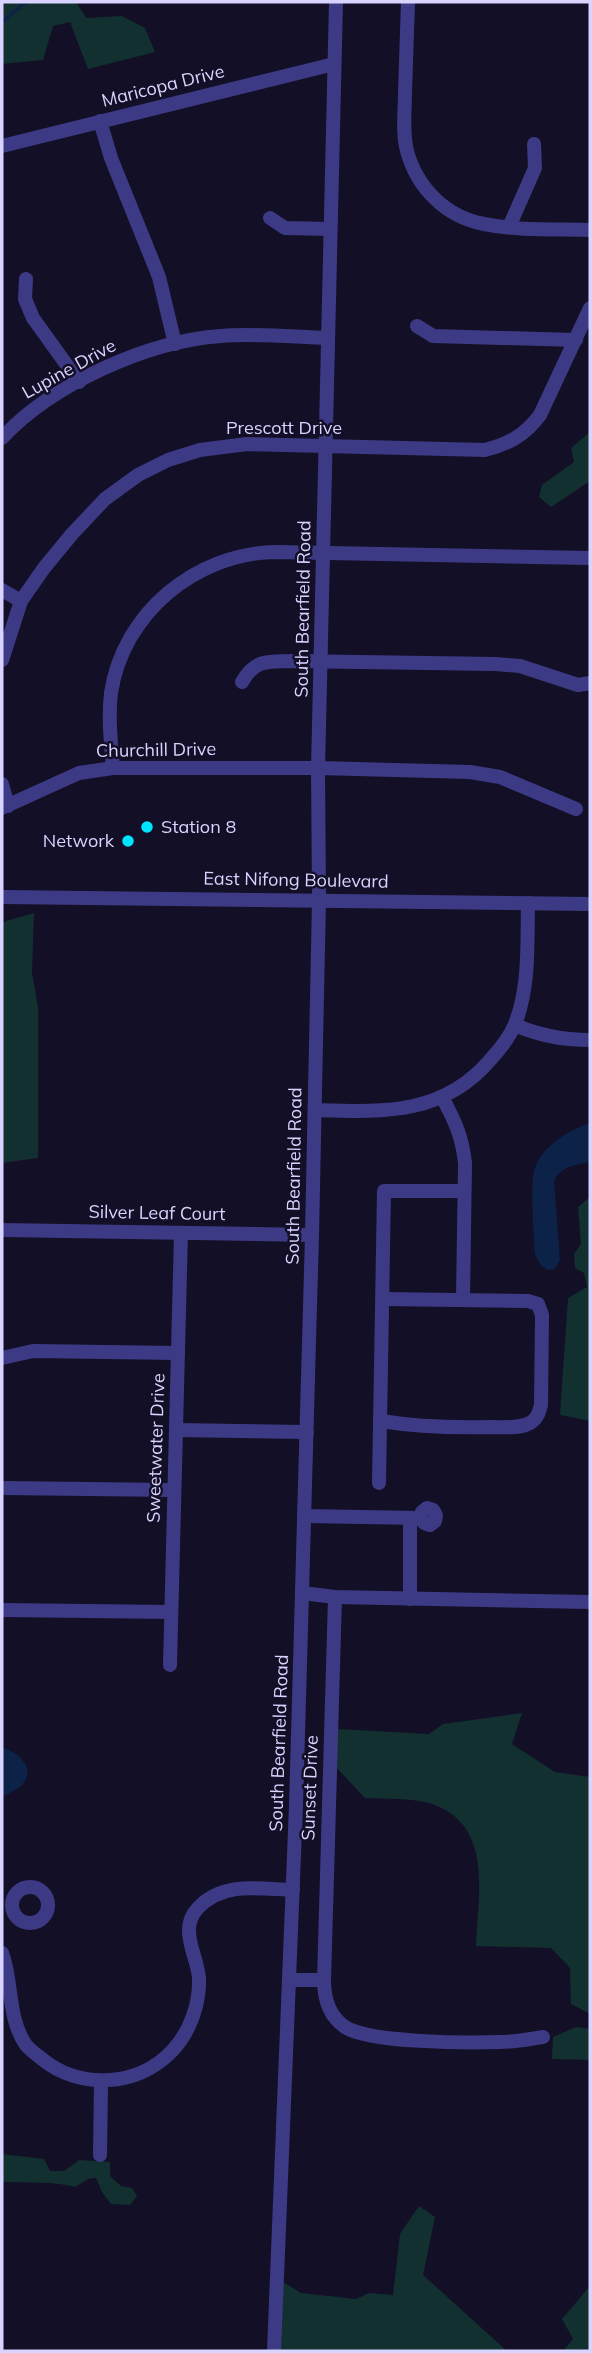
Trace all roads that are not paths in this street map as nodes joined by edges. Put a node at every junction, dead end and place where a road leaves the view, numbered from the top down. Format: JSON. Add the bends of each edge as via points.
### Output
{"nodes":[{"id":1,"x":335,"y":2,"type":"edge"},
{"id":2,"x":408,"y":2,"type":"edge"},
{"id":3,"x":334,"y":64,"type":"junction"},
{"id":4,"x":100,"y":121,"type":"junction"},
{"id":5,"x":534,"y":144,"type":"dead end"},
{"id":6,"x":2,"y":146,"type":"edge"},
{"id":7,"x":270,"y":218,"type":"dead end"},
{"id":8,"x":509,"y":228,"type":"junction"},
{"id":9,"x":330,"y":229,"type":"junction"},
{"id":10,"x":590,"y":230,"type":"edge"},
{"id":11,"x":26,"y":279,"type":"dead end"},
{"id":12,"x":590,"y":308,"type":"edge"},
{"id":13,"x":417,"y":326,"type":"dead end"},
{"id":14,"x":328,"y":338,"type":"junction"},
{"id":15,"x":576,"y":340,"type":"junction"},
{"id":16,"x":175,"y":344,"type":"junction"},
{"id":17,"x":79,"y":382,"type":"junction"},
{"id":18,"x":2,"y":438,"type":"edge"},
{"id":19,"x":326,"y":447,"type":"junction"},
{"id":20,"x":323,"y":553,"type":"junction"},
{"id":21,"x":590,"y":558,"type":"edge"},
{"id":22,"x":2,"y":590,"type":"edge"},
{"id":23,"x":21,"y":601,"type":"junction"},
{"id":24,"x":2,"y":660,"type":"edge"},
{"id":25,"x":321,"y":661,"type":"junction"},
{"id":26,"x":242,"y":682,"type":"dead end"},
{"id":27,"x":590,"y":683,"type":"edge"},
{"id":28,"x":113,"y":768,"type":"junction"},
{"id":29,"x":318,"y":768,"type":"junction"},
{"id":30,"x":2,"y":784,"type":"edge"},
{"id":31,"x":5,"y":807,"type":"edge"},
{"id":32,"x":576,"y":809,"type":"dead end"},
{"id":33,"x":2,"y":897,"type":"edge"},
{"id":34,"x":319,"y":900,"type":"junction"},
{"id":35,"x":528,"y":903,"type":"junction"},
{"id":36,"x":590,"y":904,"type":"edge"},
{"id":37,"x":515,"y":1025,"type":"junction"},
{"id":38,"x":590,"y":1040,"type":"edge"},
{"id":39,"x":442,"y":1097,"type":"junction"},
{"id":40,"x":315,"y":1110,"type":"junction"},
{"id":41,"x":464,"y":1191,"type":"junction"},
{"id":42,"x":2,"y":1230,"type":"edge"},
{"id":43,"x":181,"y":1233,"type":"junction"},
{"id":44,"x":312,"y":1235,"type":"junction"},
{"id":45,"x":383,"y":1298,"type":"junction"},
{"id":46,"x":463,"y":1300,"type":"junction"},
{"id":47,"x":178,"y":1353,"type":"junction"},
{"id":48,"x":2,"y":1358,"type":"edge"},
{"id":49,"x":380,"y":1421,"type":"junction"},
{"id":50,"x":176,"y":1430,"type":"junction"},
{"id":51,"x":307,"y":1432,"type":"junction"},
{"id":52,"x":379,"y":1483,"type":"dead end"},
{"id":53,"x":2,"y":1488,"type":"edge"},
{"id":54,"x":174,"y":1490,"type":"junction"},
{"id":55,"x":304,"y":1516,"type":"junction"},
{"id":56,"x":302,"y":1593,"type":"junction"},
{"id":57,"x":335,"y":1597,"type":"junction"},
{"id":58,"x":410,"y":1599,"type":"junction"},
{"id":59,"x":590,"y":1602,"type":"edge"},
{"id":60,"x":2,"y":1610,"type":"edge"},
{"id":61,"x":171,"y":1612,"type":"junction"},
{"id":62,"x":170,"y":1665,"type":"dead end"},
{"id":63,"x":293,"y":1890,"type":"junction"},
{"id":64,"x":16,"y":1916,"type":"dead end"},
{"id":65,"x":2,"y":1924,"type":"edge"},
{"id":66,"x":2,"y":1953,"type":"edge"},
{"id":67,"x":289,"y":1980,"type":"junction"},
{"id":68,"x":324,"y":1980,"type":"junction"},
{"id":69,"x":543,"y":2037,"type":"dead end"},
{"id":70,"x":101,"y":2081,"type":"junction"},
{"id":71,"x":100,"y":2155,"type":"dead end"},
{"id":72,"x":274,"y":2351,"type":"edge"}],
"edges":[{"from":1,"to":3,"type":"street","name":"South Bearfield Road"},
{"from":2,"to":8,"type":"street","via":[[405,127],[416,173],[442,206],[458,216]]},
{"from":3,"to":4,"type":"street","name":"Maricopa Drive"},
{"from":3,"to":9,"type":"street","name":"South Bearfield Road"},
{"from":4,"to":6,"type":"street","name":"Maricopa Drive"},
{"from":4,"to":16,"type":"street","via":[[159,277]]},
{"from":5,"to":8,"type":"street","via":[[535,168]]},
{"from":7,"to":9,"type":"street","via":[[285,228]]},
{"from":8,"to":10,"type":"street"},
{"from":9,"to":14,"type":"street","name":"South Bearfield Road"},
{"from":11,"to":17,"type":"street","via":[[25,299],[33,318]]},
{"from":12,"to":15,"type":"street","name":"Prescott Drive"},
{"from":13,"to":15,"type":"street","via":[[433,336]]},
{"from":14,"to":16,"type":"street","name":"Lupine Drive","via":[[220,336]]},
{"from":14,"to":19,"type":"street","name":"South Bearfield Road"},
{"from":15,"to":19,"type":"street","name":"Prescott Drive","via":[[540,415],[509,443],[485,450]]},
{"from":16,"to":17,"type":"street","name":"Lupine Drive","via":[[142,352]]},
{"from":17,"to":18,"type":"street","name":"Lupine Drive","via":[[29,413]]},
{"from":19,"to":20,"type":"street","name":"South Bearfield Road"},
{"from":19,"to":23,"type":"street","name":"Prescott Drive","via":[[247,444],[200,450],[138,475],[104,499]]},
{"from":20,"to":21,"type":"street"},
{"from":20,"to":25,"type":"street","name":"South Bearfield Road"},
{"from":20,"to":28,"type":"street","via":[[253,552],[194,574],[168,592],[143,618],[118,664],[111,692]]},
{"from":22,"to":23,"type":"street"},
{"from":23,"to":24,"type":"street","name":"Prescott Drive"},
{"from":25,"to":26,"type":"street","via":[[261,662],[248,670]]},
{"from":25,"to":27,"type":"street","via":[[520,666],[578,685]]},
{"from":25,"to":29,"type":"street","name":"South Bearfield Road"},
{"from":28,"to":29,"type":"street","name":"Churchill Drive"},
{"from":28,"to":31,"type":"street","name":"Churchill Drive","via":[[79,773]]},
{"from":29,"to":32,"type":"street","name":"Churchill Drive","via":[[487,774]]},
{"from":29,"to":34,"type":"street","name":"South Bearfield Road"},
{"from":30,"to":31,"type":"street"},
{"from":33,"to":34,"type":"street","name":"East Nifong Boulevard"},
{"from":34,"to":35,"type":"street","name":"East Nifong Boulevard"},
{"from":34,"to":40,"type":"street","name":"South Bearfield Road"},
{"from":35,"to":36,"type":"street","name":"East Nifong Boulevard"},
{"from":35,"to":37,"type":"street","via":[[527,972]]},
{"from":37,"to":38,"type":"street","via":[[536,1034]]},
{"from":37,"to":39,"type":"street","via":[[485,1067]]},
{"from":39,"to":40,"type":"street","via":[[383,1112]]},
{"from":39,"to":41,"type":"street","via":[[463,1145]]},
{"from":40,"to":44,"type":"street","name":"South Bearfield Road"},
{"from":41,"to":45,"type":"street","via":[[384,1191]]},
{"from":41,"to":46,"type":"street"},
{"from":42,"to":43,"type":"street","name":"Silver Leaf Court"},
{"from":43,"to":44,"type":"street","name":"Silver Leaf Court"},
{"from":43,"to":47,"type":"street","name":"Sweetwater Drive"},
{"from":44,"to":51,"type":"street","name":"South Bearfield Road"},
{"from":45,"to":46,"type":"street"},
{"from":45,"to":49,"type":"street"},
{"from":46,"to":49,"type":"street","via":[[538,1304],[542,1315],[539,1414],[533,1422],[509,1427],[441,1428]]},
{"from":47,"to":48,"type":"street","via":[[33,1351]]},
{"from":47,"to":50,"type":"street","name":"Sweetwater Drive"},
{"from":49,"to":52,"type":"street"},
{"from":50,"to":51,"type":"street"},
{"from":50,"to":54,"type":"street","name":"Sweetwater Drive"},
{"from":51,"to":55,"type":"street","name":"South Bearfield Road"},
{"from":53,"to":54,"type":"street"},
{"from":54,"to":61,"type":"street","name":"Sweetwater Drive"},
{"from":55,"to":56,"type":"street","name":"South Bearfield Road"},
{"from":55,"to":58,"type":"street","via":[[415,1518]]},
{"from":56,"to":57,"type":"street"},
{"from":56,"to":63,"type":"street","name":"South Bearfield Road"},
{"from":57,"to":58,"type":"street"},
{"from":57,"to":68,"type":"street","name":"Sunset Drive"},
{"from":58,"to":59,"type":"street"},
{"from":60,"to":61,"type":"street"},
{"from":61,"to":62,"type":"street","name":"Sweetwater Drive"},
{"from":63,"to":67,"type":"street","name":"South Bearfield Road"},
{"from":63,"to":70,"type":"street","via":[[221,1890],[196,1910],[188,1935],[199,1976],[198,1998],[184,2035],[174,2050],[145,2072]]},
{"from":64,"to":65,"type":"street"},
{"from":66,"to":70,"type":"street","via":[[13,2015],[26,2046],[71,2076]]},
{"from":67,"to":68,"type":"street"},
{"from":67,"to":72,"type":"street","name":"South Bearfield Road"},
{"from":68,"to":69,"type":"street","name":"Sunset Drive","via":[[328,2008],[346,2027],[361,2034],[502,2042]]},
{"from":70,"to":71,"type":"street"}]}
